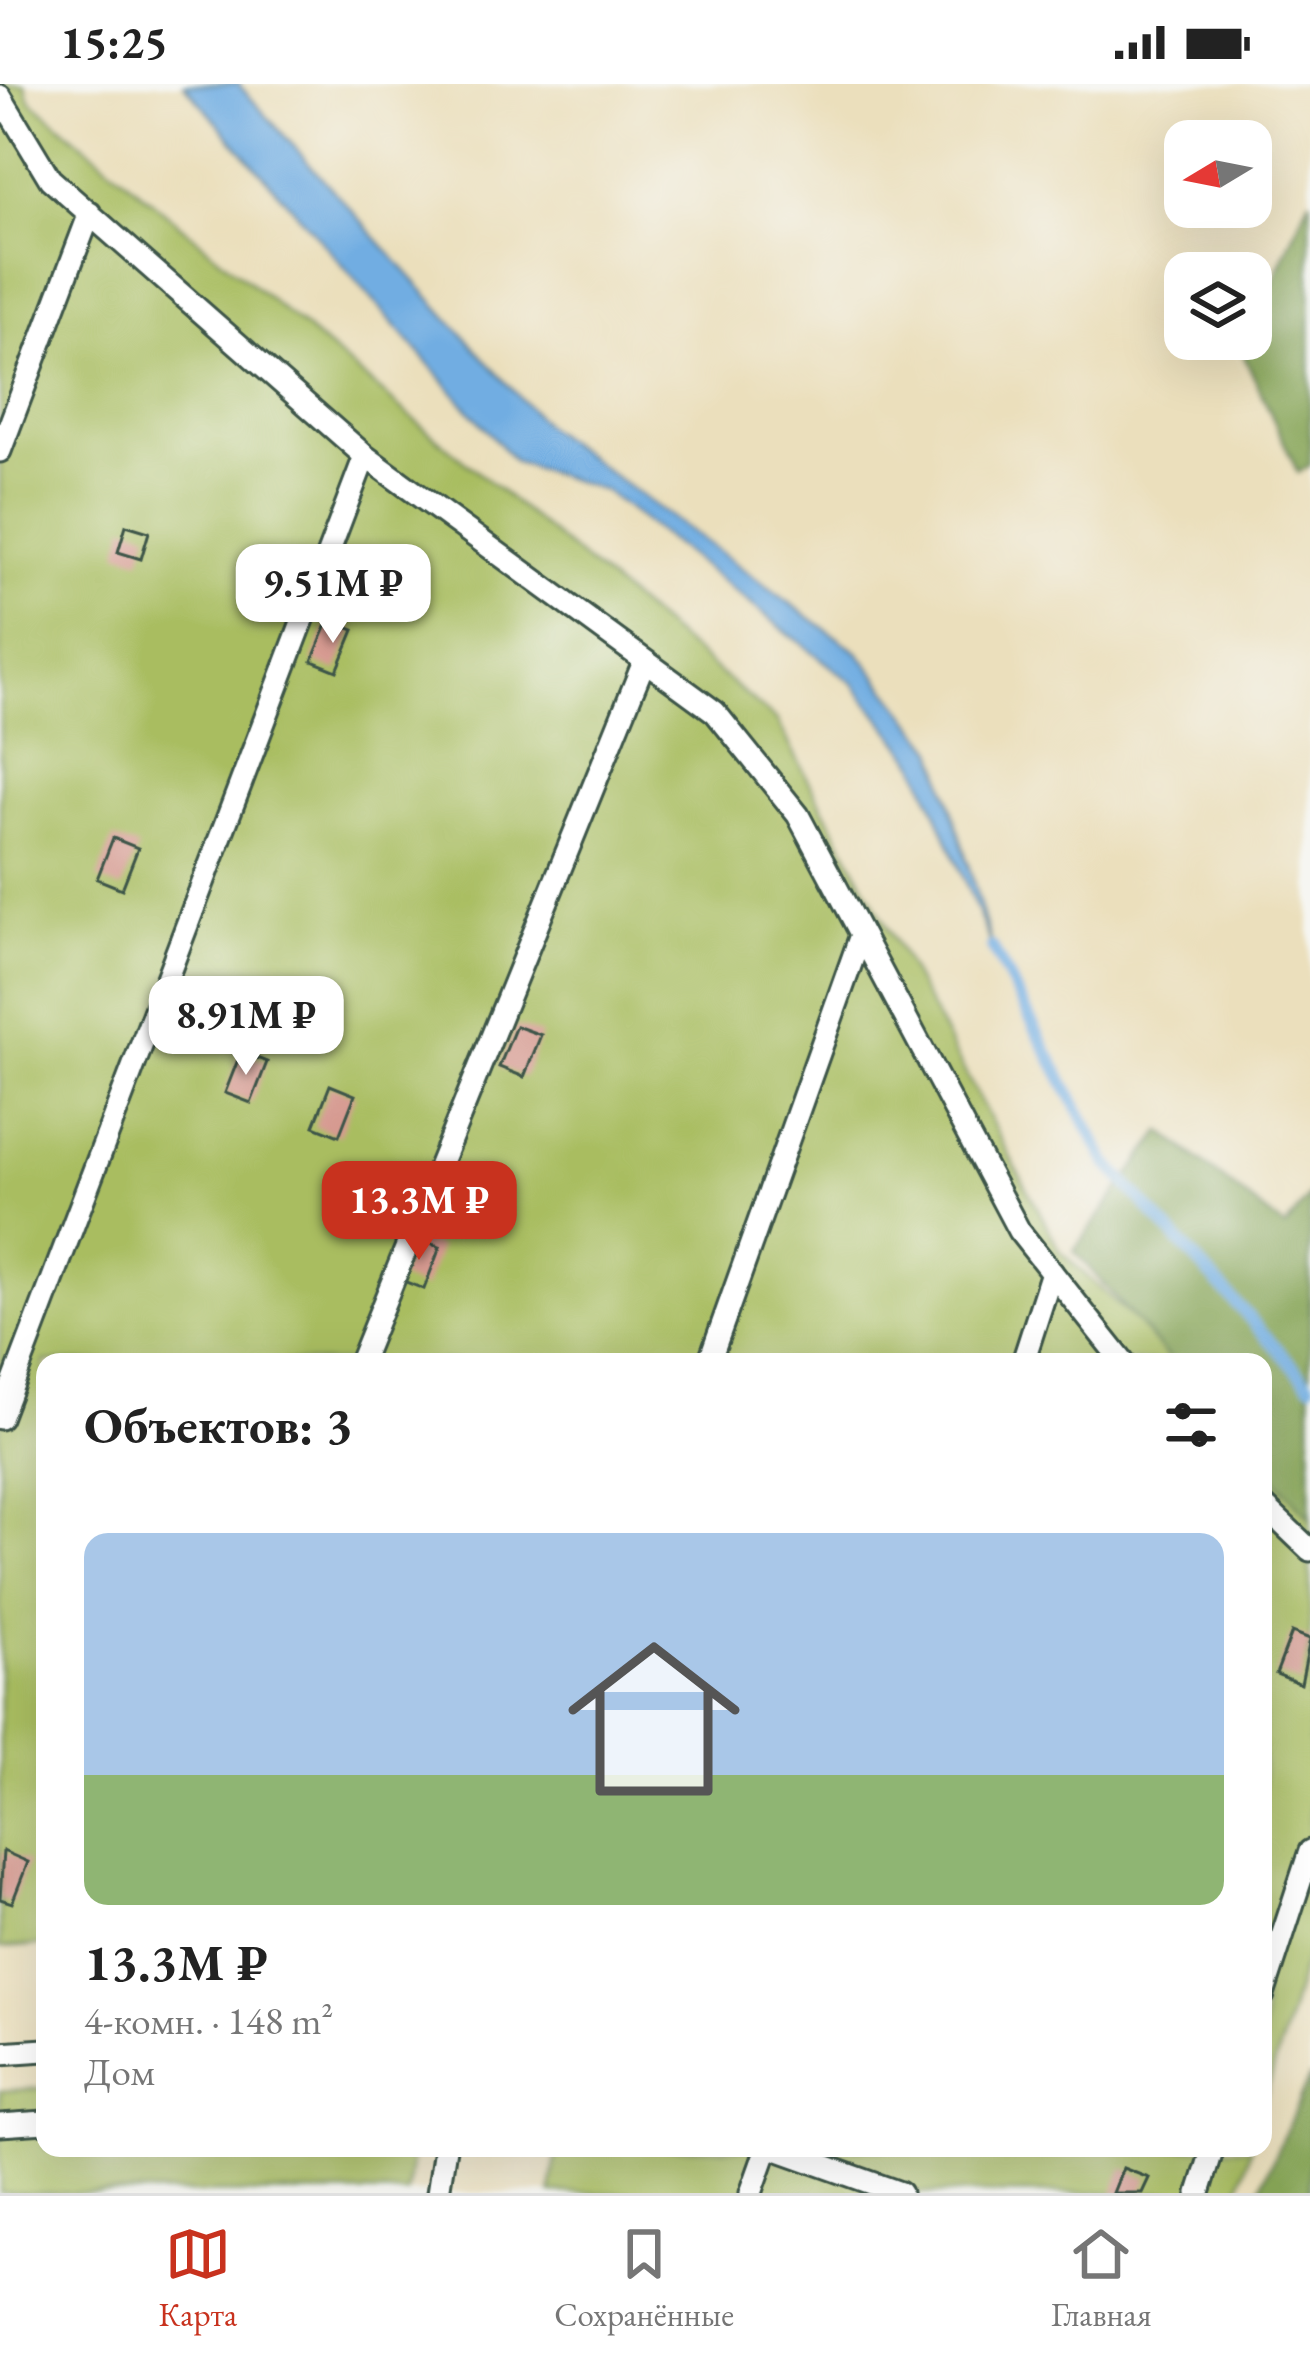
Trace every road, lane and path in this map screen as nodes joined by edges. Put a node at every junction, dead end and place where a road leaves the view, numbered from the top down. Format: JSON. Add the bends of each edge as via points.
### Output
{"nodes":[{"id":1,"x":0,"y":96,"type":"edge"},
{"id":2,"x":90,"y":214,"type":"junction"},
{"id":3,"x":0,"y":451,"type":"edge"},
{"id":4,"x":365,"y":456,"type":"junction"},
{"id":5,"x":644,"y":662,"type":"junction"},
{"id":6,"x":862,"y":935,"type":"junction"},
{"id":7,"x":1052,"y":1272,"type":"junction"},
{"id":8,"x":364,"y":1353,"type":"edge"},
{"id":9,"x":712,"y":1353,"type":"edge"},
{"id":10,"x":1026,"y":1353,"type":"edge"},
{"id":11,"x":1116,"y":1353,"type":"edge"},
{"id":12,"x":0,"y":1418,"type":"edge"},
{"id":13,"x":1272,"y":1514,"type":"edge"},
{"id":14,"x":1310,"y":1550,"type":"edge"},
{"id":15,"x":1310,"y":1851,"type":"edge"},
{"id":16,"x":1272,"y":1967,"type":"edge"},
{"id":17,"x":36,"y":2051,"type":"edge"},
{"id":18,"x":0,"y":2053,"type":"edge"},
{"id":19,"x":36,"y":2123,"type":"edge"},
{"id":20,"x":0,"y":2126,"type":"edge"},
{"id":21,"x":444,"y":2157,"type":"edge"},
{"id":22,"x":766,"y":2157,"type":"edge"},
{"id":23,"x":796,"y":2157,"type":"edge"},
{"id":24,"x":1210,"y":2157,"type":"edge"},
{"id":25,"x":438,"y":2193,"type":"edge"},
{"id":26,"x":752,"y":2193,"type":"edge"},
{"id":27,"x":900,"y":2193,"type":"edge"},
{"id":28,"x":1198,"y":2193,"type":"edge"}],
"edges":[{"from":1,"to":2,"type":"lane","via":[[50,179]]},
{"from":2,"to":3,"type":"lane"},
{"from":2,"to":4,"type":"lane"},
{"from":4,"to":5,"type":"lane"},
{"from":4,"to":12,"type":"lane"},
{"from":5,"to":6,"type":"lane","via":[[715,712],[784,798]]},
{"from":5,"to":8,"type":"lane"},
{"from":6,"to":7,"type":"lane","via":[[1019,1231]]},
{"from":6,"to":9,"type":"lane"},
{"from":7,"to":10,"type":"lane"},
{"from":7,"to":11,"type":"lane"},
{"from":13,"to":14,"type":"lane"},
{"from":15,"to":16,"type":"lane"},
{"from":17,"to":18,"type":"lane"},
{"from":19,"to":20,"type":"lane"},
{"from":21,"to":25,"type":"lane"},
{"from":22,"to":26,"type":"lane"},
{"from":23,"to":27,"type":"lane"},
{"from":24,"to":28,"type":"lane"}]}
